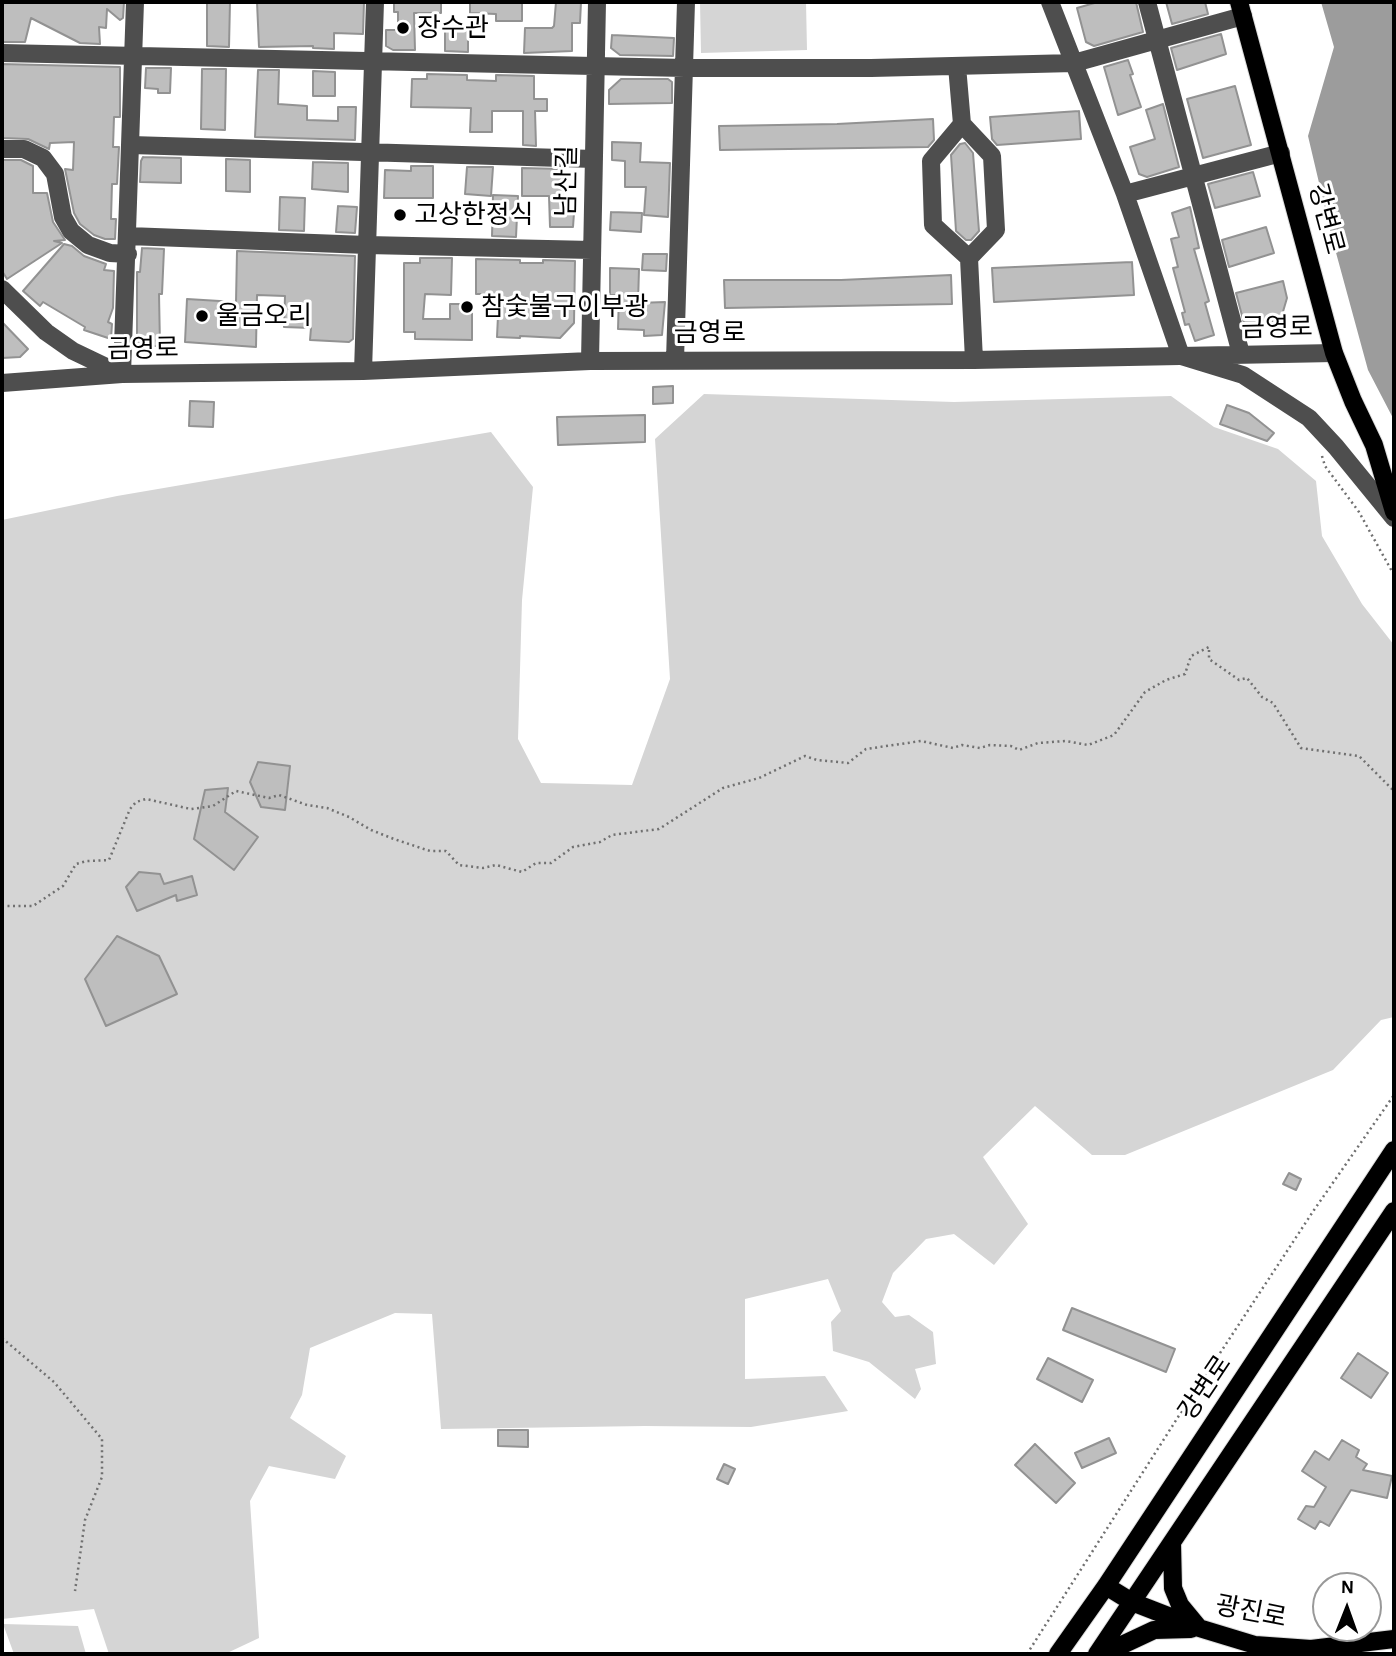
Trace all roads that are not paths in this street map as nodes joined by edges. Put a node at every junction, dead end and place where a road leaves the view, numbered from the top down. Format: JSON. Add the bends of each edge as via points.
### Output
{"nodes":[{"id":1,"x":135,"y":2,"type":"edge"},
{"id":2,"x":375,"y":2,"type":"edge"},
{"id":3,"x":597,"y":2,"type":"edge"},
{"id":4,"x":686,"y":2,"type":"edge"},
{"id":5,"x":1050,"y":2,"type":"edge"},
{"id":6,"x":1147,"y":2,"type":"edge"},
{"id":7,"x":1241,"y":9,"type":"edge"},
{"id":8,"x":1157,"y":40,"type":"junction"},
{"id":9,"x":2,"y":53,"type":"edge"},
{"id":10,"x":134,"y":57,"type":"junction"},
{"id":11,"x":373,"y":61,"type":"junction"},
{"id":12,"x":1074,"y":63,"type":"junction"},
{"id":13,"x":596,"y":66,"type":"junction"},
{"id":14,"x":957,"y":66,"type":"junction"},
{"id":15,"x":685,"y":68,"type":"junction"},
{"id":16,"x":962,"y":124,"type":"junction"},
{"id":17,"x":131,"y":145,"type":"junction"},
{"id":18,"x":2,"y":149,"type":"edge"},
{"id":19,"x":370,"y":153,"type":"junction"},
{"id":20,"x":1281,"y":153,"type":"junction"},
{"id":21,"x":594,"y":159,"type":"junction"},
{"id":22,"x":1194,"y":175,"type":"junction"},
{"id":23,"x":1125,"y":194,"type":"junction"},
{"id":24,"x":128,"y":245,"type":"junction"},
{"id":25,"x":367,"y":245,"type":"junction"},
{"id":26,"x":592,"y":250,"type":"junction"},
{"id":27,"x":969,"y":258,"type":"junction"},
{"id":28,"x":2,"y":289,"type":"edge"},
{"id":29,"x":1335,"y":353,"type":"junction"},
{"id":30,"x":1241,"y":354,"type":"junction"},
{"id":31,"x":1181,"y":356,"type":"junction"},
{"id":32,"x":675,"y":360,"type":"junction"},
{"id":33,"x":974,"y":360,"type":"junction"},
{"id":34,"x":590,"y":361,"type":"junction"},
{"id":35,"x":363,"y":370,"type":"junction"},
{"id":36,"x":122,"y":374,"type":"junction"},
{"id":37,"x":2,"y":383,"type":"edge"},
{"id":38,"x":1374,"y":445,"type":"junction"},
{"id":39,"x":1394,"y":474,"type":"edge"},
{"id":40,"x":1394,"y":512,"type":"edge"},
{"id":41,"x":1394,"y":518,"type":"edge"},
{"id":42,"x":1394,"y":1150,"type":"edge"},
{"id":43,"x":1394,"y":1211,"type":"edge"},
{"id":44,"x":1172,"y":1543,"type":"junction"},
{"id":45,"x":1106,"y":1586,"type":"junction"},
{"id":46,"x":1132,"y":1602,"type":"junction"},
{"id":47,"x":1199,"y":1628,"type":"junction"},
{"id":48,"x":1394,"y":1639,"type":"edge"},
{"id":49,"x":1058,"y":1654,"type":"edge"},
{"id":50,"x":1097,"y":1654,"type":"edge"},
{"id":51,"x":1109,"y":1654,"type":"edge"}],
"edges":[{"from":1,"to":10,"type":"street"},
{"from":2,"to":11,"type":"street"},
{"from":3,"to":13,"type":"street","name":"남산길"},
{"from":4,"to":15,"type":"street"},
{"from":5,"to":12,"type":"street"},
{"from":6,"to":8,"type":"street"},
{"from":7,"to":8,"type":"street"},
{"from":7,"to":20,"type":"main road","name":"강변로"},
{"from":8,"to":12,"type":"street"},
{"from":8,"to":22,"type":"street"},
{"from":9,"to":10,"type":"street"},
{"from":10,"to":11,"type":"street"},
{"from":10,"to":17,"type":"street"},
{"from":11,"to":13,"type":"street"},
{"from":11,"to":19,"type":"street"},
{"from":12,"to":14,"type":"street"},
{"from":12,"to":23,"type":"street"},
{"from":13,"to":15,"type":"street"},
{"from":13,"to":21,"type":"street","name":"남산길"},
{"from":14,"to":15,"type":"street"},
{"from":14,"to":16,"type":"street"},
{"from":15,"to":32,"type":"street"},
{"from":16,"to":27,"type":"street","via":[[992,156],[996,230]]},
{"from":16,"to":27,"type":"street","via":[[931,161],[933,226]]},
{"from":17,"to":19,"type":"street"},
{"from":17,"to":24,"type":"street"},
{"from":18,"to":24,"type":"street","via":[[24,149],[43,158],[55,174],[63,217],[88,245],[110,253]]},
{"from":19,"to":21,"type":"street"},
{"from":19,"to":25,"type":"street"},
{"from":20,"to":22,"type":"street"},
{"from":20,"to":29,"type":"main road","name":"강변로"},
{"from":21,"to":26,"type":"street","name":"남산길"},
{"from":22,"to":23,"type":"street"},
{"from":22,"to":30,"type":"street"},
{"from":23,"to":31,"type":"street"},
{"from":24,"to":25,"type":"street"},
{"from":24,"to":36,"type":"street"},
{"from":25,"to":26,"type":"street"},
{"from":25,"to":35,"type":"street"},
{"from":26,"to":34,"type":"street","name":"남산길"},
{"from":27,"to":33,"type":"street"},
{"from":28,"to":36,"type":"street","via":[[72,351]]},
{"from":29,"to":30,"type":"street","name":"금영로"},
{"from":29,"to":38,"type":"main road","name":"강변로"},
{"from":30,"to":31,"type":"street","name":"금영로"},
{"from":31,"to":33,"type":"street","name":"금영로"},
{"from":31,"to":41,"type":"street","via":[[1243,375],[1309,418]]},
{"from":32,"to":33,"type":"street","name":"금영로"},
{"from":32,"to":34,"type":"street","name":"금영로"},
{"from":34,"to":35,"type":"street","name":"금영로"},
{"from":35,"to":36,"type":"street","name":"금영로"},
{"from":36,"to":37,"type":"street","name":"금영로"},
{"from":38,"to":39,"type":"main road","name":"강변로"},
{"from":38,"to":40,"type":"main road","name":"강변로"},
{"from":42,"to":45,"type":"main road","name":"강변로"},
{"from":43,"to":44,"type":"main road"},
{"from":44,"to":46,"type":"main road"},
{"from":44,"to":47,"type":"main road","via":[[1173,1588]]},
{"from":45,"to":46,"type":"main road","name":"광진로"},
{"from":45,"to":49,"type":"main road","name":"강변로"},
{"from":46,"to":47,"type":"main road","name":"광진로"},
{"from":46,"to":50,"type":"main road"},
{"from":47,"to":48,"type":"main road","name":"광진로","via":[[1255,1645],[1297,1648]]},
{"from":47,"to":51,"type":"main road","via":[[1154,1630]]}]}
